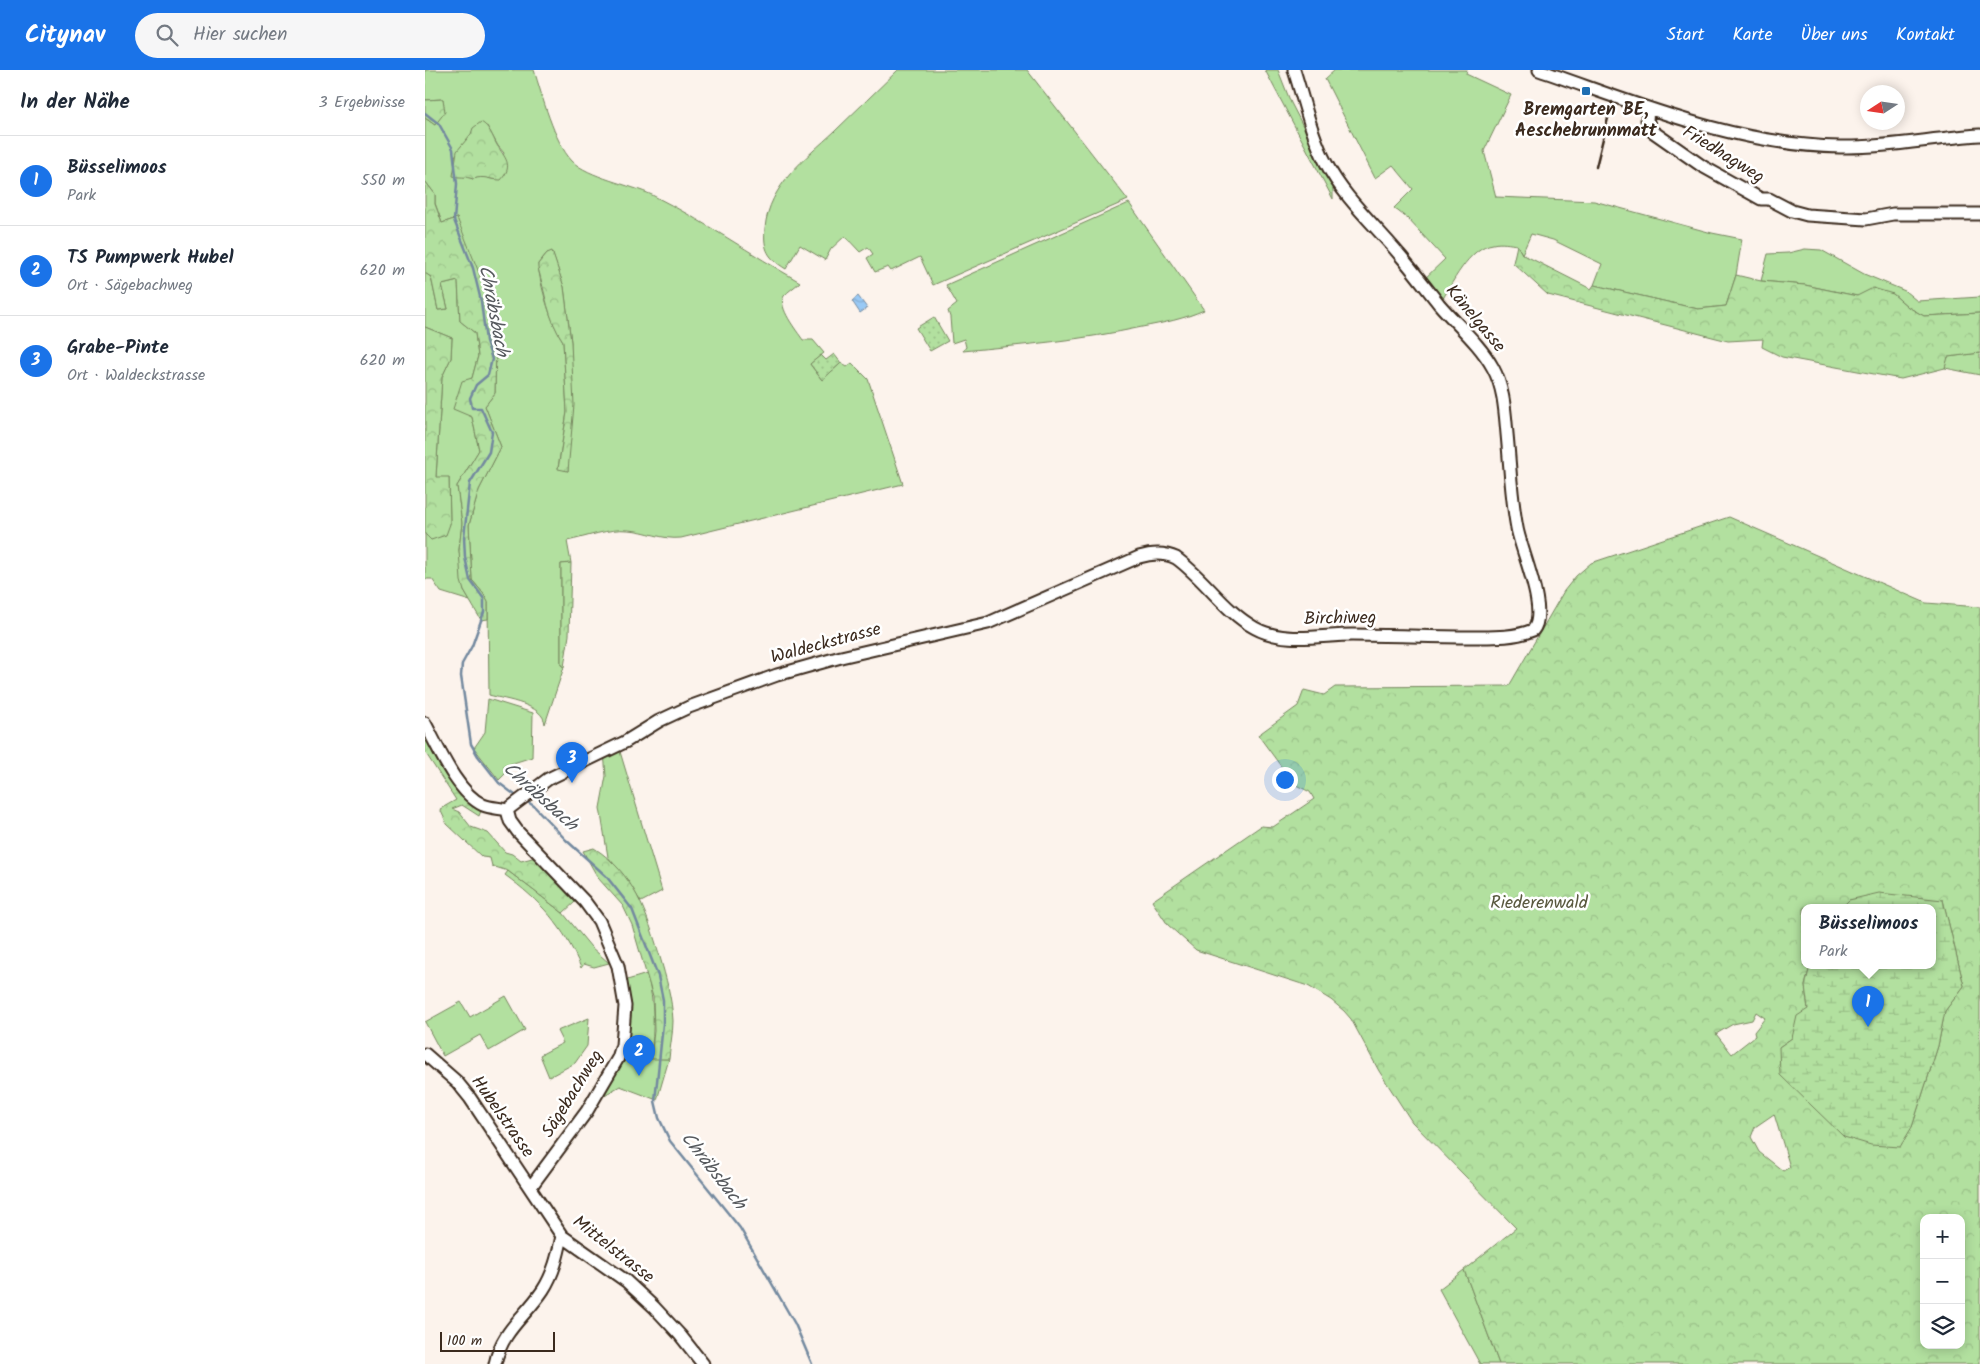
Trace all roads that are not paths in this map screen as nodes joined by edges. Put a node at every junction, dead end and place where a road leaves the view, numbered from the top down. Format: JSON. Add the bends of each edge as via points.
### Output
{"nodes":[{"id":1,"x":1294,"y":70,"type":"edge"},
{"id":2,"x":1539,"y":70,"type":"edge"},
{"id":3,"x":1648,"y":108,"type":"junction"},
{"id":4,"x":1980,"y":135,"type":"edge"},
{"id":5,"x":1980,"y":214,"type":"edge"},
{"id":6,"x":1171,"y":555,"type":"joint"},
{"id":7,"x":1536,"y":626,"type":"joint"},
{"id":8,"x":425,"y":722,"type":"edge"},
{"id":9,"x":507,"y":810,"type":"junction"},
{"id":10,"x":425,"y":1054,"type":"edge"},
{"id":11,"x":528,"y":1185,"type":"junction"},
{"id":12,"x":561,"y":1236,"type":"junction"},
{"id":13,"x":495,"y":1364,"type":"edge"},
{"id":14,"x":703,"y":1364,"type":"edge"}],
"edges":[{"from":1,"to":7,"type":"street","name":"Känelgasse","via":[[1315,137],[1335,179],[1494,368],[1504,402],[1517,528],[1539,606]]},
{"from":2,"to":3,"type":"street"},
{"from":3,"to":4,"type":"street","via":[[1722,131],[1802,145],[1878,147]]},
{"from":3,"to":5,"type":"street","name":"Friedhagweg","via":[[1647,120],[1652,130],[1688,156],[1761,199],[1769,199],[1792,211],[1866,219],[1893,214]]},
{"from":6,"to":7,"type":"street","name":"Birchiweg","via":[[1190,569],[1233,612],[1264,632],[1295,637],[1487,637],[1523,633]]},
{"from":6,"to":9,"type":"street","name":"Waldeckstrasse","via":[[1139,556],[988,623],[841,657],[744,686],[659,721],[625,742],[548,779]]},
{"from":8,"to":9,"type":"street","via":[[448,766],[470,794],[483,805]]},
{"from":9,"to":11,"type":"street","name":"Sägebachweg","via":[[518,832],[599,921],[618,966],[625,1006],[618,1058],[587,1111]]},
{"from":10,"to":11,"type":"street","name":"Hubelstrasse","via":[[470,1098]]},
{"from":11,"to":12,"type":"street","name":"Mittelstrasse"},
{"from":12,"to":13,"type":"street","via":[[556,1263],[548,1282],[508,1331],[500,1344]]},
{"from":12,"to":14,"type":"street","name":"Mittelstrasse","via":[[627,1281]]}]}
